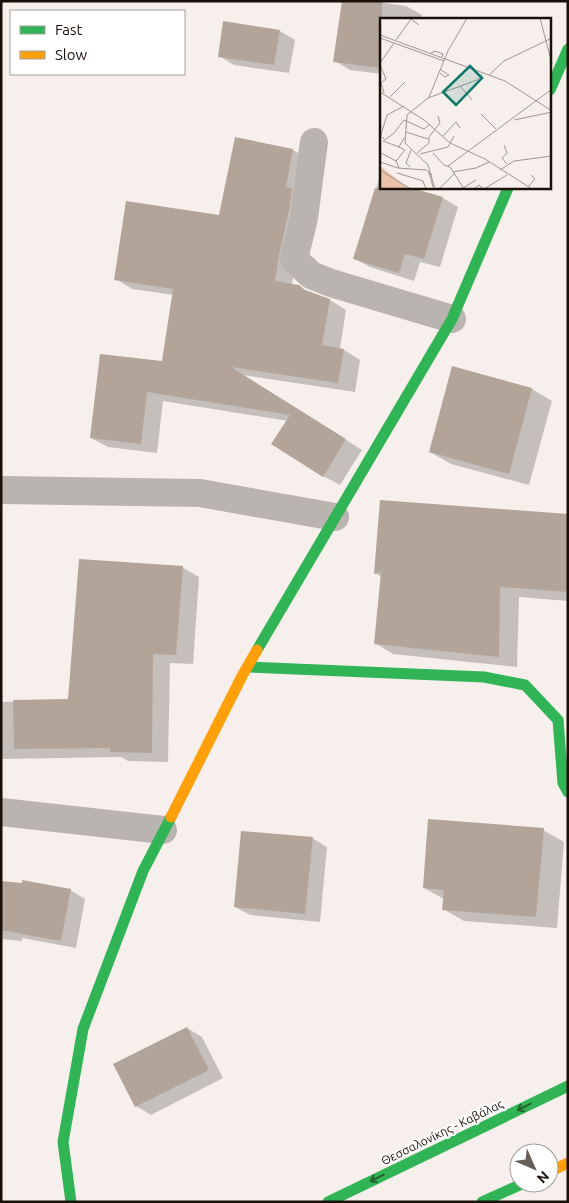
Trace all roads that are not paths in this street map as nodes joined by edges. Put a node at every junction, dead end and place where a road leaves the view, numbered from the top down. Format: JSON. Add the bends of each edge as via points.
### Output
{"nodes":[{"id":1,"x":568,"y":49,"type":"edge"},
{"id":2,"x":552,"y":85,"type":"edge"},
{"id":3,"x":314,"y":142,"type":"dead end"},
{"id":4,"x":508,"y":189,"type":"edge"},
{"id":5,"x":452,"y":319,"type":"junction"},
{"id":6,"x":1,"y":490,"type":"edge"},
{"id":7,"x":335,"y":517,"type":"junction"},
{"id":8,"x":248,"y":667,"type":"junction"},
{"id":9,"x":568,"y":792,"type":"edge"},
{"id":10,"x":1,"y":812,"type":"edge"},
{"id":11,"x":163,"y":830,"type":"junction"},
{"id":12,"x":568,"y":1086,"type":"edge"},
{"id":13,"x":509,"y":1190,"type":"edge"},
{"id":14,"x":71,"y":1202,"type":"edge"},
{"id":15,"x":328,"y":1202,"type":"edge"},
{"id":16,"x":482,"y":1202,"type":"edge"}],
"edges":[{"from":1,"to":2,"type":"street"},
{"from":3,"to":5,"type":"street","via":[[304,218],[294,259],[311,275],[331,283]]},
{"from":4,"to":5,"type":"street"},
{"from":5,"to":7,"type":"street"},
{"from":6,"to":7,"type":"street","via":[[200,493]]},
{"from":7,"to":8,"type":"street"},
{"from":8,"to":9,"type":"street","via":[[484,677],[525,685],[558,720],[563,783]]},
{"from":8,"to":11,"type":"street"},
{"from":10,"to":11,"type":"street"},
{"from":11,"to":14,"type":"street","via":[[143,871],[83,1030],[63,1142]]},
{"from":12,"to":15,"type":"street","name":"Θεσσαλονίκης - Καβάλας","one_way":true},
{"from":13,"to":16,"type":"street"}]}
